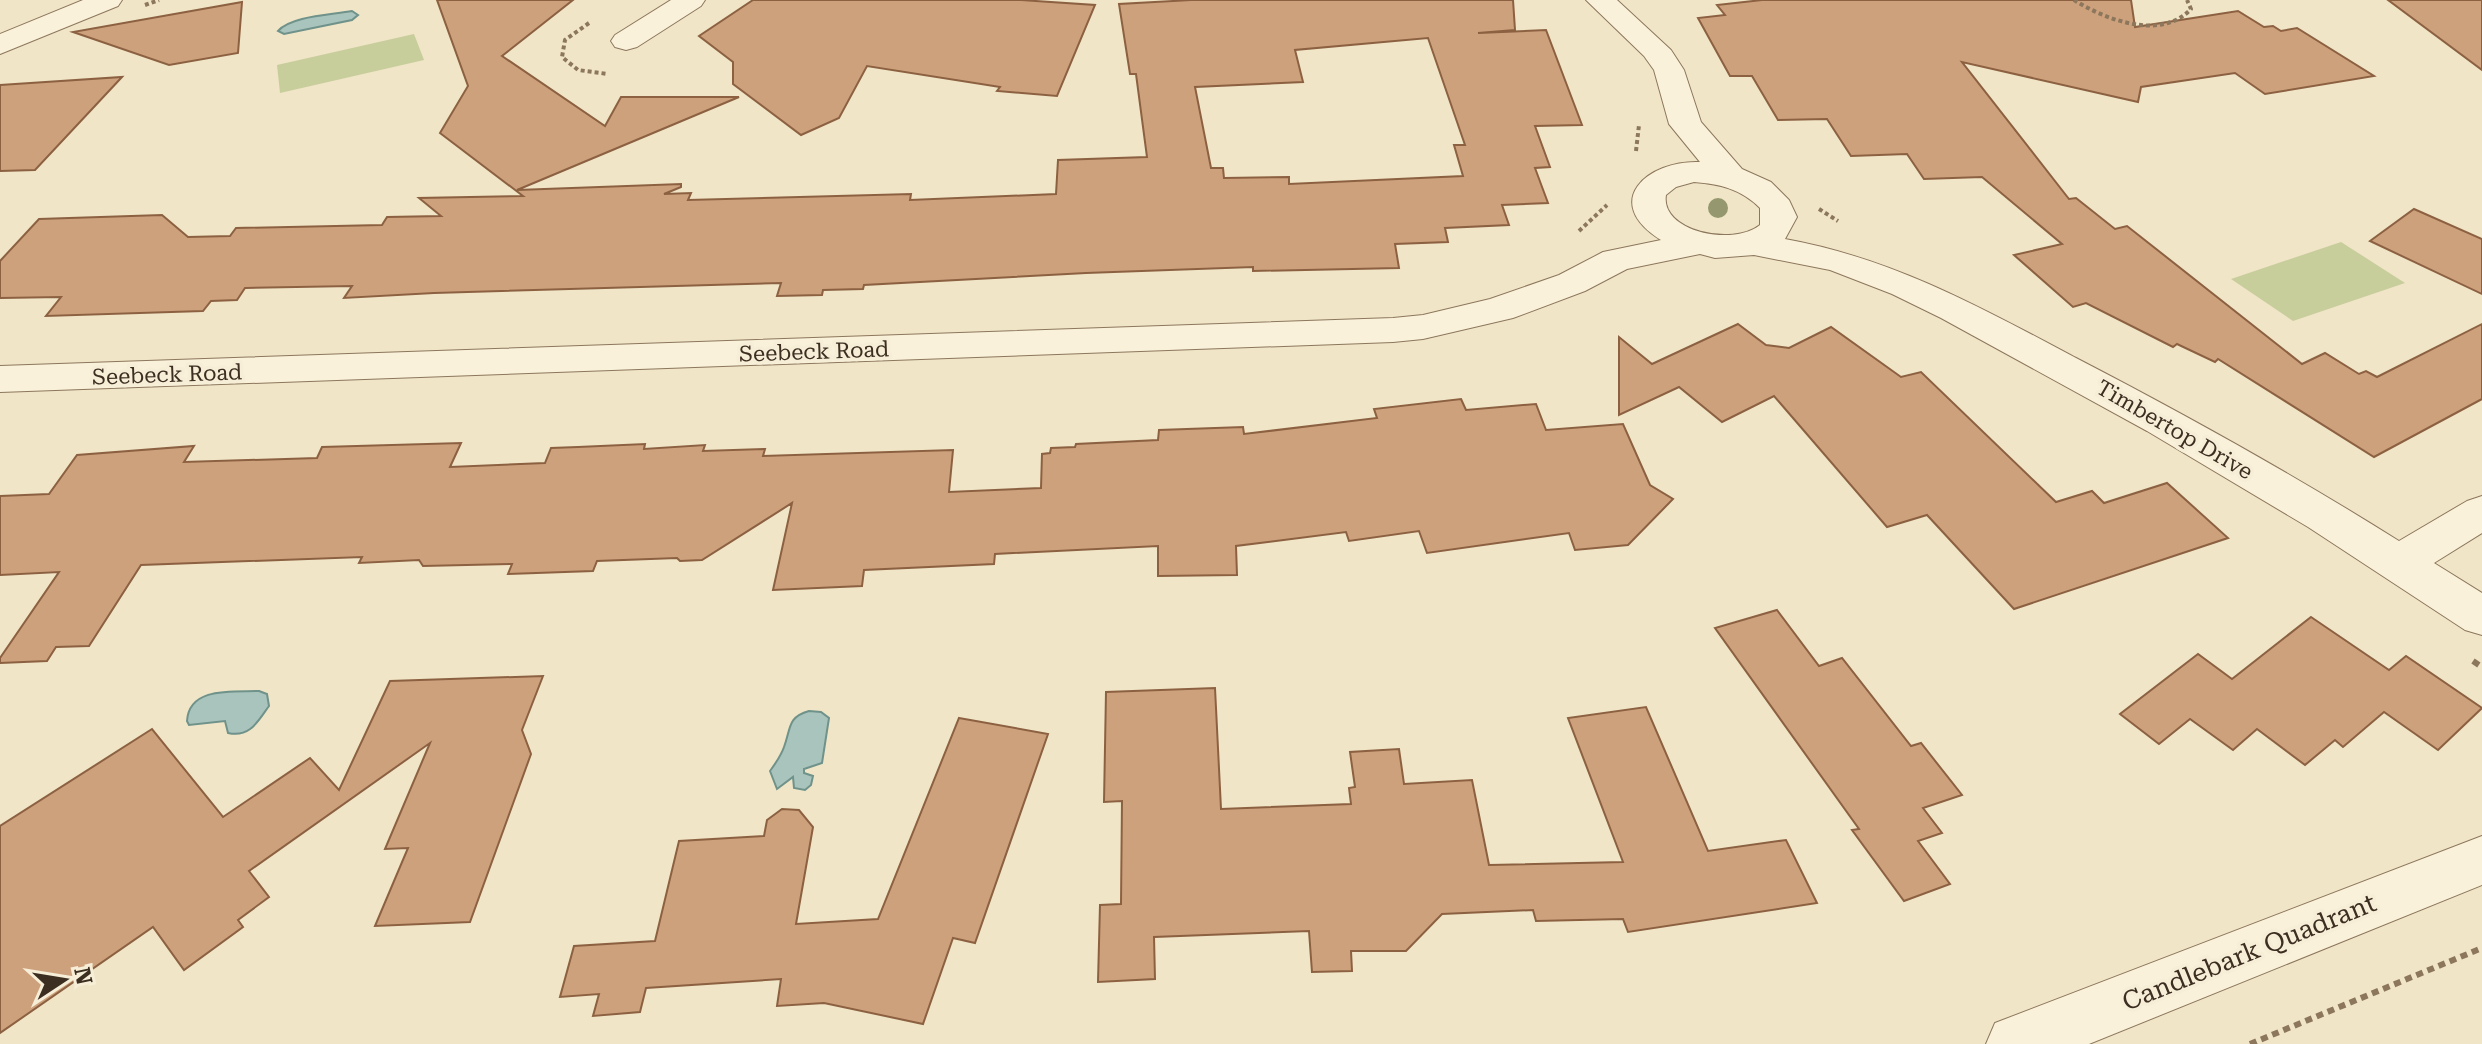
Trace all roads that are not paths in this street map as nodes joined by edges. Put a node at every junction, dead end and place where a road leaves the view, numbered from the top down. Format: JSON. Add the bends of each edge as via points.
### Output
{"nodes":[{"id":1,"x":108,"y":0,"type":"edge"},
{"id":2,"x":691,"y":0,"type":"edge"},
{"id":3,"x":1600,"y":0,"type":"edge"},
{"id":4,"x":626,"y":41,"type":"dead end"},
{"id":5,"x":0,"y":45,"type":"edge"},
{"id":6,"x":1685,"y":124,"type":"junction"},
{"id":7,"x":1729,"y":175,"type":"junction"},
{"id":8,"x":1656,"y":194,"type":"junction"},
{"id":9,"x":1792,"y":206,"type":"junction"},
{"id":10,"x":1695,"y":244,"type":"junction"},
{"id":11,"x":1754,"y":244,"type":"junction"},
{"id":12,"x":1616,"y":260,"type":"junction"},
{"id":13,"x":1854,"y":265,"type":"junction"},
{"id":14,"x":0,"y":379,"type":"edge"},
{"id":15,"x":2482,"y":512,"type":"edge"},
{"id":16,"x":2399,"y":562,"type":"junction"},
{"id":17,"x":2482,"y":617,"type":"edge"},
{"id":18,"x":2482,"y":860,"type":"edge"},
{"id":19,"x":2016,"y":1044,"type":"edge"}],
"edges":[{"from":1,"to":5,"type":"street"},
{"from":2,"to":4,"type":"street"},
{"from":3,"to":6,"type":"street","via":[[1656,50],[1669,70]]},
{"from":6,"to":7,"type":"street"},
{"from":6,"to":8,"type":"street","name":"Seebeck Road"},
{"from":7,"to":8,"type":"street","via":[[1694,172]]},
{"from":7,"to":9,"type":"street","name":"Timbertop Drive"},
{"from":8,"to":10,"type":"street","via":[[1670,233]]},
{"from":8,"to":12,"type":"street","name":"Seebeck Road"},
{"from":9,"to":11,"type":"street","via":[[1774,233]]},
{"from":9,"to":13,"type":"street","name":"Timbertop Drive"},
{"from":10,"to":11,"type":"street","name":"Timbertop Drive"},
{"from":10,"to":12,"type":"street","name":"Seebeck Road"},
{"from":11,"to":13,"type":"street","name":"Timbertop Drive"},
{"from":12,"to":14,"type":"street","name":"Seebeck Road","via":[[1572,283],[1500,309],[1393,330]]},
{"from":13,"to":16,"type":"street","name":"Timbertop Drive","via":[[2125,400]]},
{"from":15,"to":16,"type":"street"},
{"from":16,"to":17,"type":"street","name":"Timbertop Drive"},
{"from":18,"to":19,"type":"street","name":"Candlebark Quadrant"}]}
